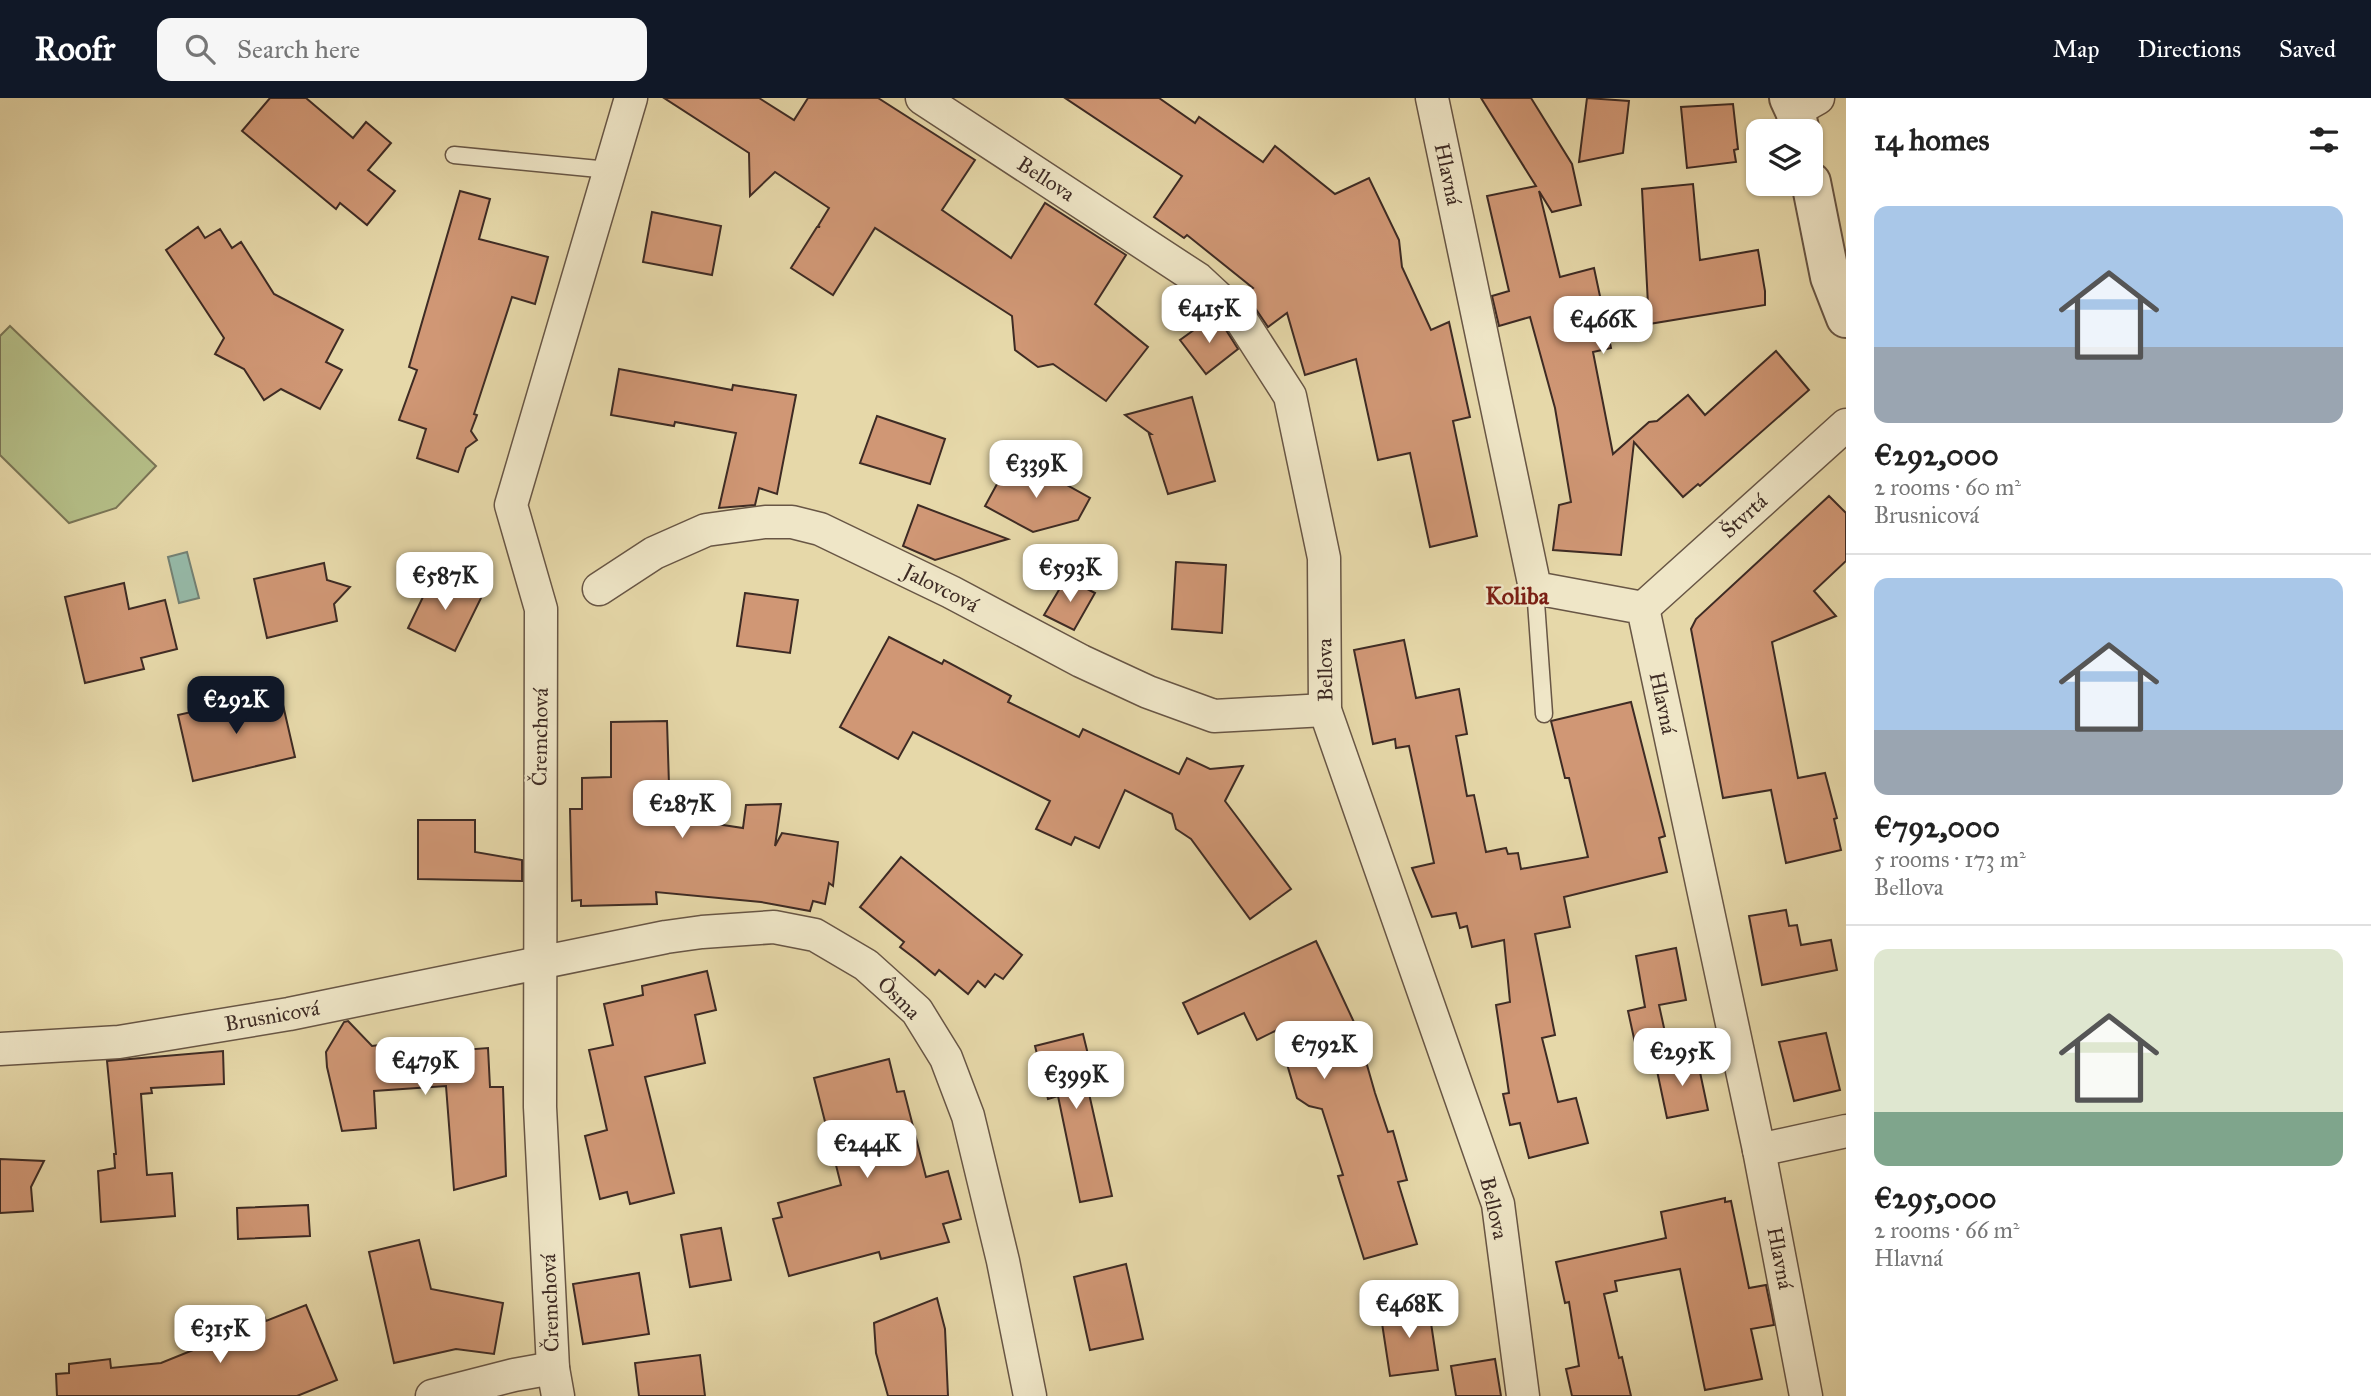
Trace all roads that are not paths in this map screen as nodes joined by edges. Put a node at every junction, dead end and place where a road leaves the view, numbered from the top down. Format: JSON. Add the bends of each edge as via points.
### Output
{"nodes":[{"id":1,"x":631,"y":98,"type":"edge"},
{"id":2,"x":922,"y":98,"type":"edge"},
{"id":3,"x":1432,"y":98,"type":"edge"},
{"id":4,"x":454,"y":155,"type":"dead end"},
{"id":5,"x":609,"y":170,"type":"junction"},
{"id":6,"x":1814,"y":196,"type":"edge"},
{"id":7,"x":1846,"y":318,"type":"edge"},
{"id":8,"x":1846,"y":425,"type":"edge"},
{"id":9,"x":1535,"y":588,"type":"junction"},
{"id":10,"x":599,"y":589,"type":"dead end"},
{"id":11,"x":1643,"y":608,"type":"junction"},
{"id":12,"x":1325,"y":710,"type":"junction"},
{"id":13,"x":1544,"y":715,"type":"dead end"},
{"id":14,"x":540,"y":963,"type":"junction"},
{"id":15,"x":0,"y":1049,"type":"edge"},
{"id":16,"x":1846,"y":1131,"type":"edge"},
{"id":17,"x":1759,"y":1150,"type":"junction"},
{"id":18,"x":555,"y":1382,"type":"edge"},
{"id":19,"x":432,"y":1396,"type":"edge"},
{"id":20,"x":1030,"y":1396,"type":"edge"},
{"id":21,"x":1523,"y":1396,"type":"edge"},
{"id":22,"x":1806,"y":1396,"type":"edge"}],
"edges":[{"from":1,"to":5,"type":"street","name":"Čremchová"},
{"from":2,"to":12,"type":"street","name":"Bellova","via":[[1198,279],[1240,318],[1290,396],[1324,558]]},
{"from":3,"to":9,"type":"street","name":"Hlavná"},
{"from":4,"to":5,"type":"lane"},
{"from":5,"to":14,"type":"street","name":"Čremchová","via":[[511,505],[541,609]]},
{"from":6,"to":7,"type":"street","via":[[1830,277]]},
{"from":8,"to":11,"type":"street","name":"Štvrtá"},
{"from":9,"to":11,"type":"street"},
{"from":9,"to":13,"type":"lane"},
{"from":10,"to":12,"type":"street","name":"Jalovcová","via":[[654,553],[706,530],[792,522],[820,528],[1081,661],[1214,716]]},
{"from":11,"to":17,"type":"street","name":"Hlavná"},
{"from":12,"to":21,"type":"street","name":"Bellova","via":[[1498,1204]]},
{"from":14,"to":15,"type":"street","name":"Brusnicová","via":[[289,1014],[120,1042]]},
{"from":14,"to":18,"type":"street","name":"Čremchová","via":[[540,1107]]},
{"from":14,"to":20,"type":"street","name":"Ôsma","via":[[666,937],[774,927],[815,935],[866,965],[917,1011],[946,1058],[968,1116]]},
{"from":16,"to":17,"type":"street"},
{"from":17,"to":22,"type":"street","name":"Hlavná"},
{"from":18,"to":19,"type":"street","via":[[514,1375]]}]}
